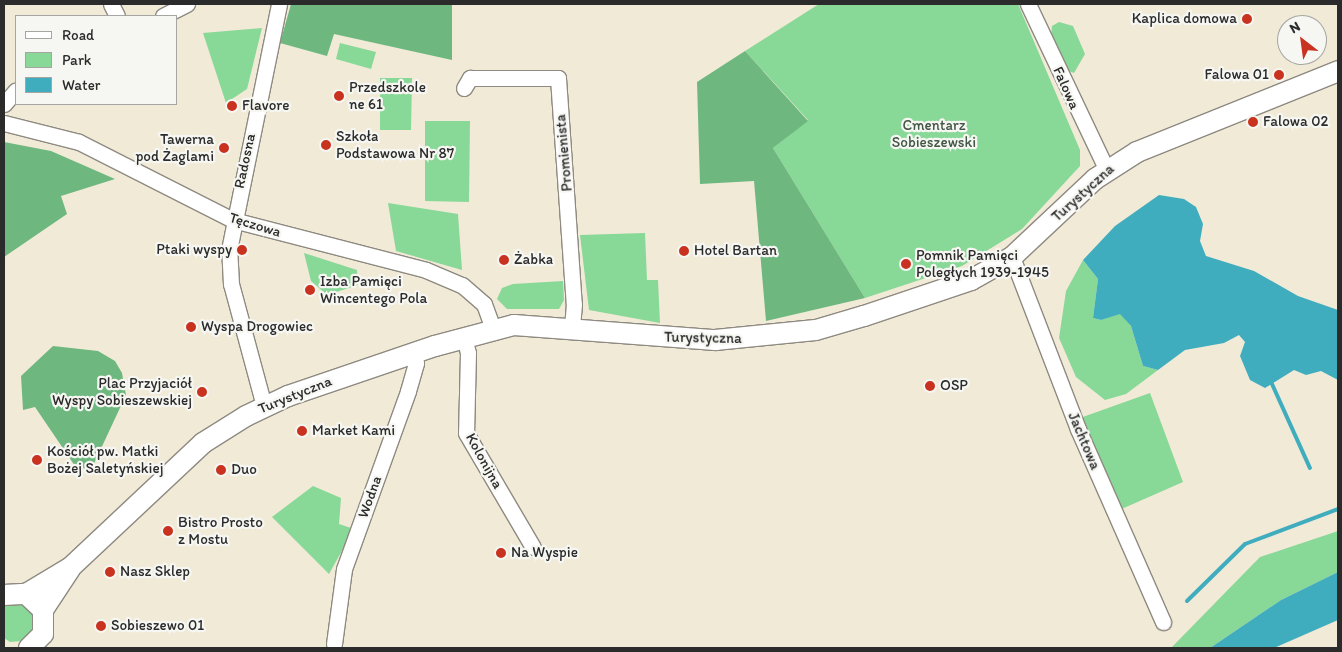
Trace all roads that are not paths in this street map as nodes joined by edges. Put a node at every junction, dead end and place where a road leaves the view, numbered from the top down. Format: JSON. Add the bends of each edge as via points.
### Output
{"nodes":[{"id":1,"x":187,"y":4,"type":"edge"},
{"id":2,"x":278,"y":4,"type":"edge"},
{"id":3,"x":1028,"y":4,"type":"edge"},
{"id":4,"x":165,"y":15,"type":"edge"},
{"id":5,"x":1338,"y":71,"type":"edge"},
{"id":6,"x":464,"y":88,"type":"dead end"},
{"id":7,"x":15,"y":91,"type":"edge"},
{"id":8,"x":4,"y":104,"type":"edge"},
{"id":9,"x":4,"y":123,"type":"edge"},
{"id":10,"x":1107,"y":170,"type":"junction"},
{"id":11,"x":233,"y":220,"type":"junction"},
{"id":12,"x":1012,"y":257,"type":"junction"},
{"id":13,"x":572,"y":327,"type":"junction"},
{"id":14,"x":494,"y":329,"type":"junction"},
{"id":15,"x":464,"y":337,"type":"junction"},
{"id":16,"x":413,"y":353,"type":"junction"},
{"id":17,"x":264,"y":406,"type":"junction"},
{"id":18,"x":534,"y":547,"type":"dead end"},
{"id":19,"x":71,"y":567,"type":"junction"},
{"id":20,"x":26,"y":594,"type":"junction"},
{"id":21,"x":4,"y":595,"type":"edge"},
{"id":22,"x":43,"y":610,"type":"junction"},
{"id":23,"x":1163,"y":622,"type":"dead end"},
{"id":24,"x":334,"y":644,"type":"dead end"},
{"id":25,"x":29,"y":648,"type":"edge"}],
"edges":[{"from":1,"to":4,"type":"street"},
{"from":2,"to":11,"type":"street","name":"Radosna"},
{"from":3,"to":10,"type":"street","name":"Falowa"},
{"from":5,"to":10,"type":"main road","name":"Turystyczna","via":[[1137,152]]},
{"from":6,"to":13,"type":"street","name":"Promienista","via":[[470,78],[558,78],[574,304]]},
{"from":7,"to":8,"type":"street"},
{"from":9,"to":11,"type":"street","name":"Tęczowa","via":[[79,142]]},
{"from":10,"to":12,"type":"main road","name":"Turystyczna"},
{"from":11,"to":14,"type":"street","name":"Tęczowa","via":[[426,270],[462,285],[484,304]]},
{"from":11,"to":17,"type":"street","name":"Radosna","via":[[231,284]]},
{"from":12,"to":13,"type":"main road","name":"Turystyczna","via":[[945,290],[799,332],[684,340]]},
{"from":12,"to":23,"type":"street","name":"Jachtowa","via":[[1078,429]]},
{"from":13,"to":14,"type":"main road","name":"Turystyczna","via":[[514,325]]},
{"from":14,"to":15,"type":"main road","name":"Turystyczna"},
{"from":15,"to":16,"type":"main road","name":"Turystyczna"},
{"from":15,"to":18,"type":"street","name":"Kolonijna","via":[[468,353],[466,433]]},
{"from":16,"to":17,"type":"main road","name":"Turystyczna"},
{"from":16,"to":24,"type":"street","name":"Wodna","via":[[416,363],[408,391],[344,569]]},
{"from":17,"to":19,"type":"main road","name":"Turystyczna","via":[[188,456]]},
{"from":19,"to":20,"type":"main road","name":"Turystyczna"},
{"from":19,"to":22,"type":"main road","name":"Turystyczna"},
{"from":20,"to":21,"type":"main road"},
{"from":20,"to":22,"type":"main road"},
{"from":22,"to":25,"type":"main road","via":[[43,634]]}]}
